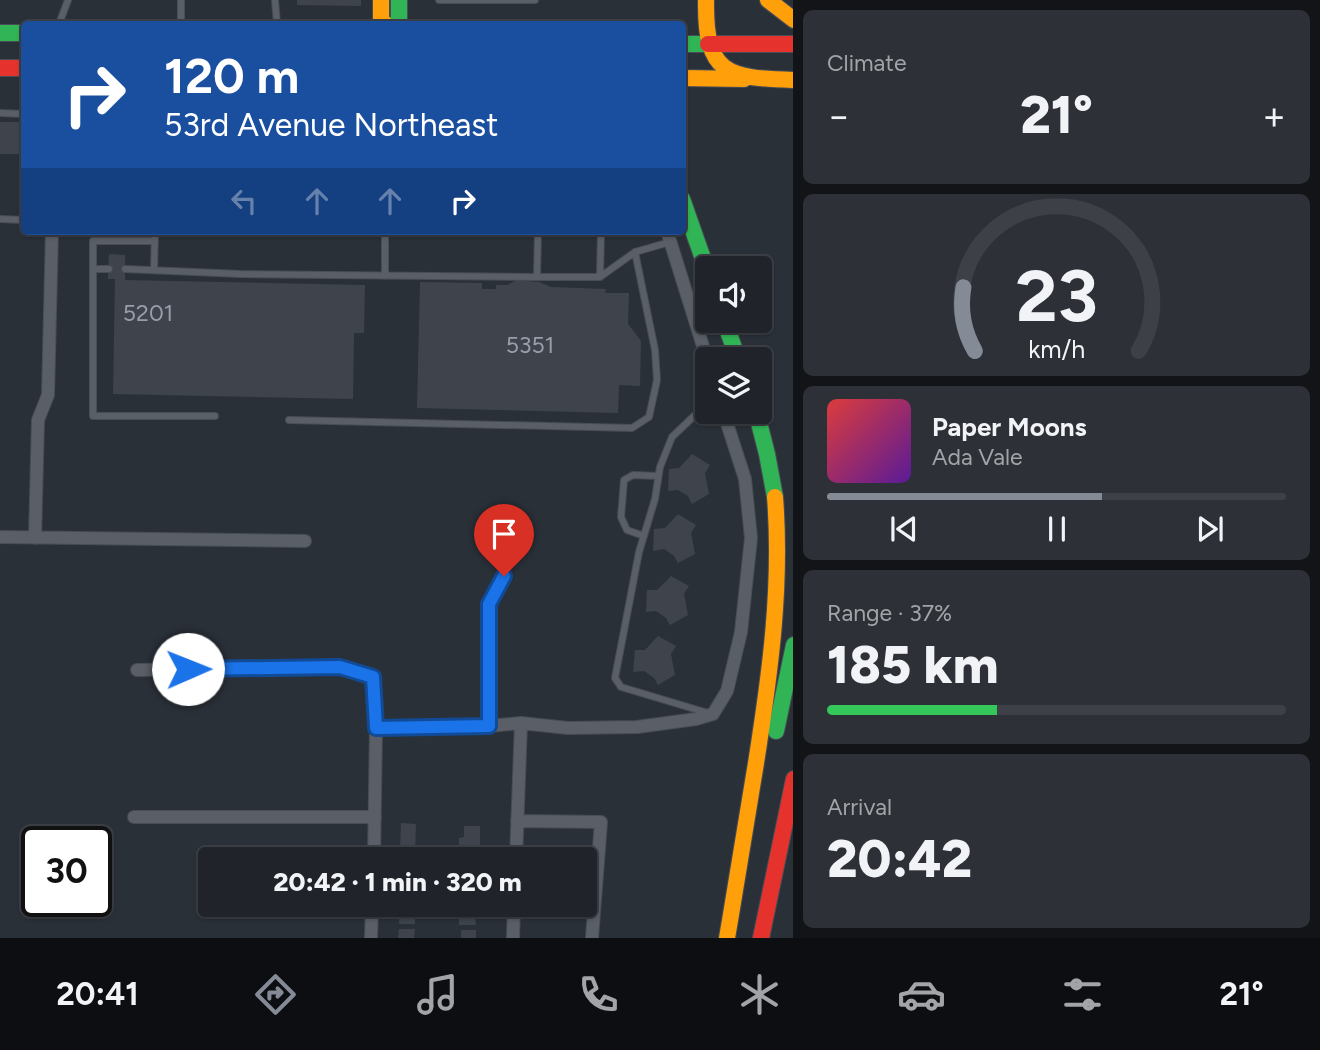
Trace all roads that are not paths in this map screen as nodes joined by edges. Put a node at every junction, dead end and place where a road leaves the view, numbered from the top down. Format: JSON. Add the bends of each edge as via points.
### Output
{"nodes":[{"id":1,"x":68,"y":0,"type":"edge"},
{"id":2,"x":181,"y":0,"type":"edge"},
{"id":3,"x":275,"y":0,"type":"edge"},
{"id":4,"x":381,"y":0,"type":"edge"},
{"id":5,"x":399,"y":0,"type":"edge"},
{"id":6,"x":439,"y":0,"type":"edge"},
{"id":7,"x":535,"y":0,"type":"edge"},
{"id":8,"x":706,"y":0,"type":"edge"},
{"id":9,"x":768,"y":0,"type":"edge"},
{"id":10,"x":471,"y":1,"type":"edge"},
{"id":11,"x":494,"y":1,"type":"edge"},
{"id":12,"x":793,"y":20,"type":"edge"},
{"id":13,"x":60,"y":21,"type":"edge"},
{"id":14,"x":181,"y":21,"type":"edge"},
{"id":15,"x":276,"y":21,"type":"edge"},
{"id":16,"x":382,"y":21,"type":"edge"},
{"id":17,"x":398,"y":21,"type":"edge"},
{"id":18,"x":0,"y":33,"type":"edge"},
{"id":19,"x":21,"y":33,"type":"edge"},
{"id":20,"x":686,"y":44,"type":"edge"},
{"id":21,"x":708,"y":44,"type":"junction"},
{"id":22,"x":793,"y":44,"type":"edge"},
{"id":23,"x":0,"y":68,"type":"edge"},
{"id":24,"x":21,"y":68,"type":"edge"},
{"id":25,"x":686,"y":78,"type":"edge"},
{"id":26,"x":755,"y":80,"type":"junction"},
{"id":27,"x":793,"y":80,"type":"edge"},
{"id":28,"x":0,"y":113,"type":"edge"},
{"id":29,"x":21,"y":114,"type":"edge"},
{"id":30,"x":686,"y":210,"type":"edge"},
{"id":31,"x":0,"y":219,"type":"edge"},
{"id":32,"x":21,"y":220,"type":"edge"},
{"id":33,"x":52,"y":235,"type":"edge"},
{"id":34,"x":155,"y":235,"type":"edge"},
{"id":35,"x":385,"y":235,"type":"edge"},
{"id":36,"x":538,"y":235,"type":"edge"},
{"id":37,"x":601,"y":235,"type":"edge"},
{"id":38,"x":668,"y":236,"type":"edge"},
{"id":39,"x":155,"y":241,"type":"junction"},
{"id":40,"x":635,"y":252,"type":"junction"},
{"id":41,"x":702,"y":256,"type":"edge"},
{"id":42,"x":93,"y":269,"type":"junction"},
{"id":43,"x":109,"y":269,"type":"dead end"},
{"id":44,"x":125,"y":270,"type":"dead end"},
{"id":45,"x":154,"y":270,"type":"junction"},
{"id":46,"x":384,"y":276,"type":"junction"},
{"id":47,"x":600,"y":276,"type":"junction"},
{"id":48,"x":537,"y":277,"type":"junction"},
{"id":49,"x":703,"y":347,"type":"edge"},
{"id":50,"x":695,"y":415,"type":"edge"},
{"id":51,"x":215,"y":416,"type":"dead end"},
{"id":52,"x":289,"y":419,"type":"dead end"},
{"id":53,"x":727,"y":424,"type":"edge"},
{"id":54,"x":760,"y":424,"type":"edge"},
{"id":55,"x":658,"y":476,"type":"junction"},
{"id":56,"x":0,"y":537,"type":"edge"},
{"id":57,"x":644,"y":537,"type":"junction"},
{"id":58,"x":35,"y":538,"type":"junction"},
{"id":59,"x":305,"y":541,"type":"dead end"},
{"id":60,"x":504,"y":576,"type":"dead end"},
{"id":61,"x":793,"y":645,"type":"edge"},
{"id":62,"x":137,"y":670,"type":"dead end"},
{"id":63,"x":713,"y":714,"type":"junction"},
{"id":64,"x":521,"y":723,"type":"junction"},
{"id":65,"x":489,"y":726,"type":"junction"},
{"id":66,"x":376,"y":728,"type":"junction"},
{"id":67,"x":793,"y":779,"type":"edge"},
{"id":68,"x":793,"y":814,"type":"edge"},
{"id":69,"x":134,"y":817,"type":"dead end"},
{"id":70,"x":375,"y":817,"type":"junction"},
{"id":71,"x":517,"y":821,"type":"junction"},
{"id":72,"x":780,"y":842,"type":"junction"},
{"id":73,"x":374,"y":847,"type":"edge"},
{"id":74,"x":516,"y":847,"type":"edge"},
{"id":75,"x":371,"y":917,"type":"edge"},
{"id":76,"x":514,"y":917,"type":"edge"},
{"id":77,"x":370,"y":938,"type":"edge"},
{"id":78,"x":513,"y":938,"type":"edge"},
{"id":79,"x":592,"y":938,"type":"edge"},
{"id":80,"x":727,"y":938,"type":"edge"},
{"id":81,"x":734,"y":938,"type":"edge"},
{"id":82,"x":761,"y":938,"type":"edge"}],
"edges":[{"from":1,"to":13,"type":"lane"},
{"from":2,"to":14,"type":"lane"},
{"from":3,"to":15,"type":"lane"},
{"from":4,"to":16,"type":"main road"},
{"from":5,"to":17,"type":"main road"},
{"from":6,"to":10,"type":"lane"},
{"from":7,"to":11,"type":"lane"},
{"from":8,"to":21,"type":"main road"},
{"from":9,"to":12,"type":"main road"},
{"from":10,"to":11,"type":"lane"},
{"from":18,"to":19,"type":"main road"},
{"from":20,"to":21,"type":"main road"},
{"from":21,"to":22,"type":"main road"},
{"from":21,"to":26,"type":"main road","via":[[722,69]]},
{"from":23,"to":24,"type":"main road"},
{"from":25,"to":26,"type":"main road"},
{"from":26,"to":27,"type":"main road"},
{"from":28,"to":29,"type":"lane"},
{"from":30,"to":41,"type":"main road"},
{"from":31,"to":32,"type":"lane"},
{"from":33,"to":58,"type":"street","via":[[48,394],[38,420]]},
{"from":34,"to":39,"type":"lane"},
{"from":35,"to":46,"type":"lane"},
{"from":36,"to":48,"type":"lane"},
{"from":37,"to":47,"type":"lane"},
{"from":38,"to":40,"type":"lane"},
{"from":38,"to":49,"type":"street"},
{"from":39,"to":42,"type":"lane","via":[[93,241]]},
{"from":39,"to":45,"type":"lane"},
{"from":40,"to":47,"type":"lane"},
{"from":40,"to":52,"type":"lane","via":[[657,380],[649,417],[632,428]]},
{"from":42,"to":43,"type":"lane"},
{"from":42,"to":51,"type":"lane","via":[[93,416]]},
{"from":44,"to":45,"type":"lane"},
{"from":45,"to":46,"type":"lane"},
{"from":46,"to":48,"type":"lane"},
{"from":47,"to":48,"type":"lane"},
{"from":50,"to":55,"type":"lane","via":[[672,437]]},
{"from":53,"to":63,"type":"street","via":[[745,479],[751,538],[741,632],[727,691]]},
{"from":54,"to":80,"type":"main road","via":[[776,500],[778,596]]},
{"from":55,"to":57,"type":"lane"},
{"from":55,"to":57,"type":"lane","via":[[633,475],[624,480],[621,517],[627,530]]},
{"from":56,"to":58,"type":"street"},
{"from":57,"to":63,"type":"lane","via":[[615,678],[621,687]]},
{"from":58,"to":59,"type":"street"},
{"from":60,"to":65,"type":"street","via":[[489,604]]},
{"from":61,"to":81,"type":"main road"},
{"from":62,"to":66,"type":"street","via":[[340,667],[373,677]]},
{"from":63,"to":64,"type":"street","via":[[637,727]]},
{"from":64,"to":65,"type":"street"},
{"from":64,"to":71,"type":"street"},
{"from":65,"to":66,"type":"street"},
{"from":66,"to":70,"type":"street"},
{"from":67,"to":72,"type":"main road"},
{"from":68,"to":72,"type":"main road"},
{"from":69,"to":70,"type":"street"},
{"from":70,"to":73,"type":"street"},
{"from":71,"to":74,"type":"street"},
{"from":71,"to":79,"type":"street","via":[[601,822]]},
{"from":72,"to":82,"type":"main road"},
{"from":75,"to":77,"type":"street"},
{"from":76,"to":78,"type":"street"}]}
